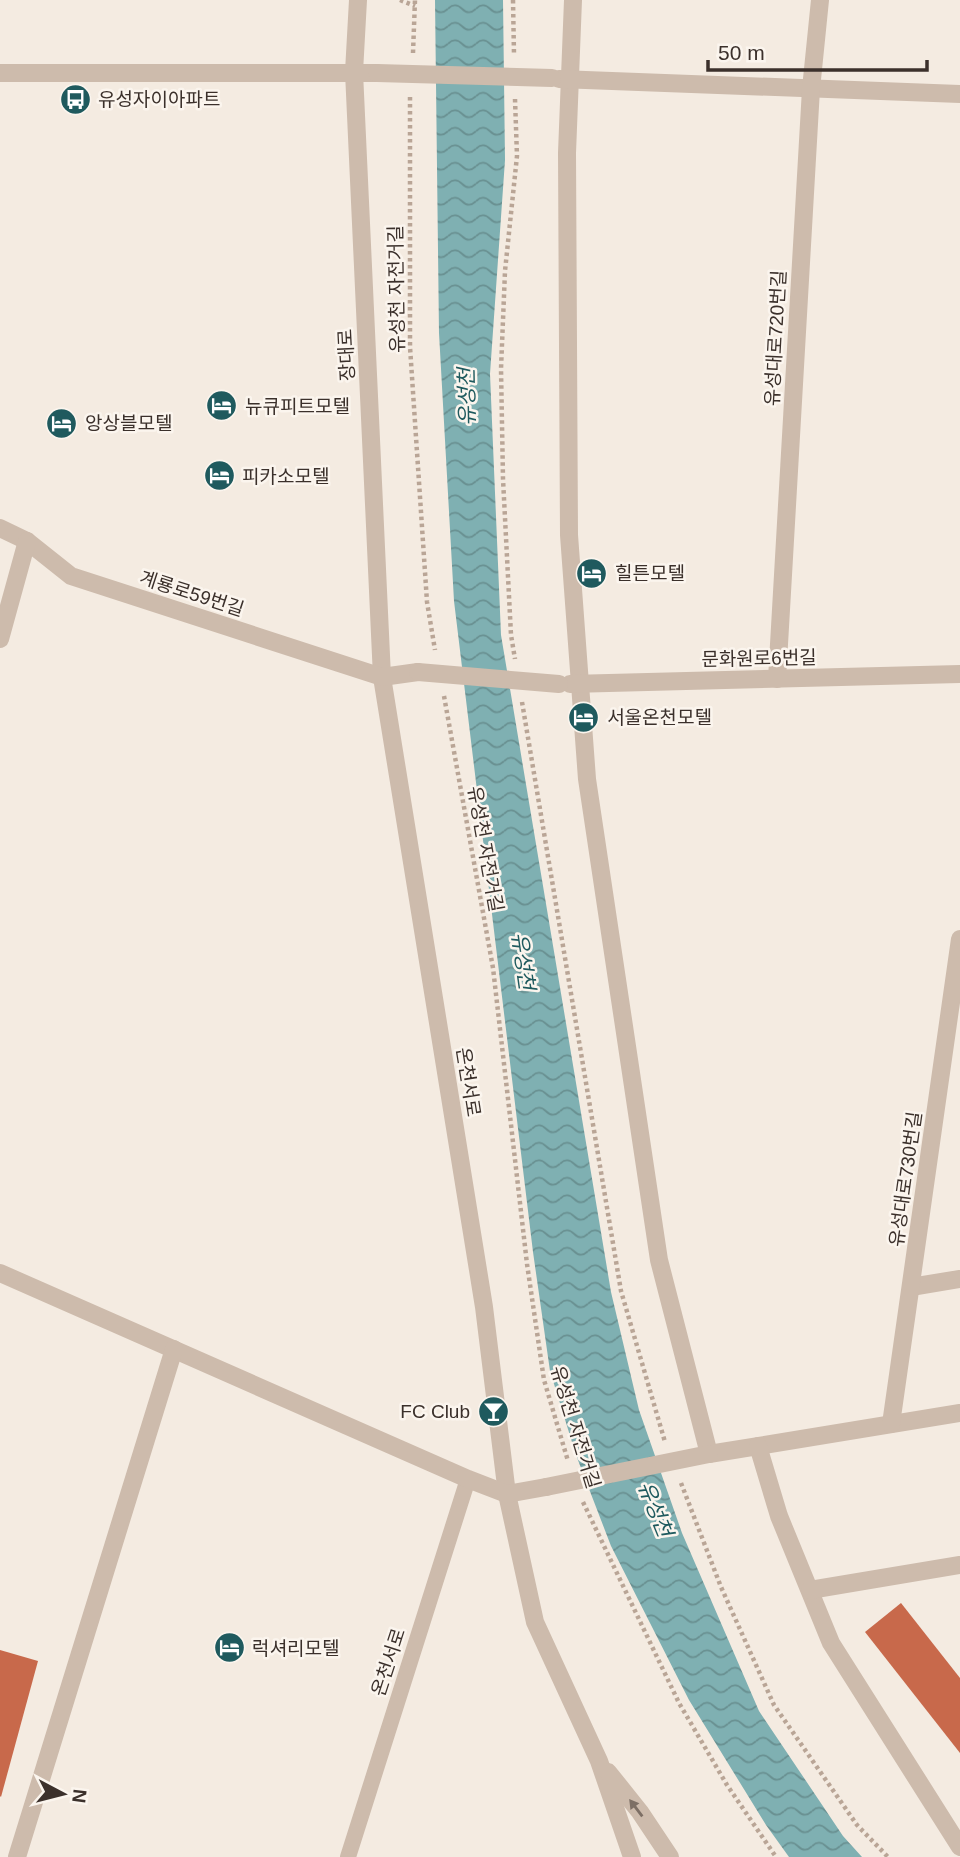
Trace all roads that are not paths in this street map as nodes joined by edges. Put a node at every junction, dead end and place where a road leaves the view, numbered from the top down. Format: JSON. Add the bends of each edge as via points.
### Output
{"nodes":[{"id":1,"x":358,"y":0,"type":"edge"},
{"id":2,"x":573,"y":0,"type":"edge"},
{"id":3,"x":820,"y":0,"type":"edge"},
{"id":4,"x":354,"y":72,"type":"junction"},
{"id":5,"x":0,"y":73,"type":"edge"},
{"id":6,"x":561,"y":79,"type":"junction"},
{"id":7,"x":811,"y":89,"type":"junction"},
{"id":8,"x":960,"y":94,"type":"edge"},
{"id":9,"x":0,"y":528,"type":"edge"},
{"id":10,"x":27,"y":541,"type":"junction"},
{"id":11,"x":0,"y":639,"type":"edge"},
{"id":12,"x":960,"y":674,"type":"edge"},
{"id":13,"x":382,"y":677,"type":"junction"},
{"id":14,"x":777,"y":679,"type":"junction"},
{"id":15,"x":580,"y":684,"type":"junction"},
{"id":16,"x":960,"y":939,"type":"edge"},
{"id":17,"x":0,"y":1273,"type":"edge"},
{"id":18,"x":960,"y":1279,"type":"edge"},
{"id":19,"x":911,"y":1287,"type":"junction"},
{"id":20,"x":174,"y":1349,"type":"junction"},
{"id":21,"x":960,"y":1413,"type":"edge"},
{"id":22,"x":891,"y":1424,"type":"junction"},
{"id":23,"x":758,"y":1446,"type":"junction"},
{"id":24,"x":709,"y":1454,"type":"junction"},
{"id":25,"x":468,"y":1479,"type":"junction"},
{"id":26,"x":507,"y":1494,"type":"junction"},
{"id":27,"x":960,"y":1565,"type":"edge"},
{"id":28,"x":810,"y":1590,"type":"junction"},
{"id":29,"x":599,"y":1760,"type":"junction"},
{"id":30,"x":960,"y":1847,"type":"edge"},
{"id":31,"x":17,"y":1857,"type":"edge"},
{"id":32,"x":348,"y":1857,"type":"edge"},
{"id":33,"x":632,"y":1857,"type":"edge"},
{"id":34,"x":670,"y":1857,"type":"edge"}],
"edges":[{"from":1,"to":4,"type":"street","name":"장대로"},
{"from":2,"to":6,"type":"street"},
{"from":3,"to":7,"type":"street","name":"유성대로720번길"},
{"from":4,"to":5,"type":"street"},
{"from":4,"to":6,"type":"street","bridge":true},
{"from":4,"to":13,"type":"street","name":"장대로"},
{"from":6,"to":7,"type":"street"},
{"from":6,"to":15,"type":"street","via":[[567,153],[569,535]]},
{"from":7,"to":8,"type":"street"},
{"from":7,"to":14,"type":"street","name":"유성대로720번길"},
{"from":9,"to":10,"type":"street","name":"계룡로59번길"},
{"from":10,"to":11,"type":"street"},
{"from":10,"to":13,"type":"street","name":"계룡로59번길","via":[[71,576]]},
{"from":12,"to":14,"type":"street","name":"문화원로6번길"},
{"from":13,"to":15,"type":"street","name":"문화원로6번길","bridge":true,"via":[[418,672]]},
{"from":13,"to":26,"type":"street","name":"온천서로","via":[[484,1307]]},
{"from":14,"to":15,"type":"street","name":"문화원로6번길"},
{"from":15,"to":24,"type":"street","via":[[587,779],[659,1260]]},
{"from":16,"to":19,"type":"street","name":"유성대로730번길"},
{"from":17,"to":20,"type":"street"},
{"from":18,"to":19,"type":"street"},
{"from":19,"to":22,"type":"street","name":"유성대로730번길"},
{"from":20,"to":25,"type":"street"},
{"from":20,"to":31,"type":"street"},
{"from":21,"to":22,"type":"street"},
{"from":22,"to":23,"type":"street"},
{"from":23,"to":24,"type":"street"},
{"from":23,"to":28,"type":"street","via":[[779,1516]]},
{"from":24,"to":26,"type":"street","bridge":true},
{"from":25,"to":26,"type":"street"},
{"from":25,"to":32,"type":"lane","name":"온천서로"},
{"from":26,"to":29,"type":"street","name":"온천서로","via":[[535,1622]]},
{"from":27,"to":28,"type":"street"},
{"from":28,"to":30,"type":"street","via":[[831,1643]]},
{"from":29,"to":33,"type":"street","name":"온천서로"},
{"from":34,"to":29,"type":"street","one_way":true}]}
